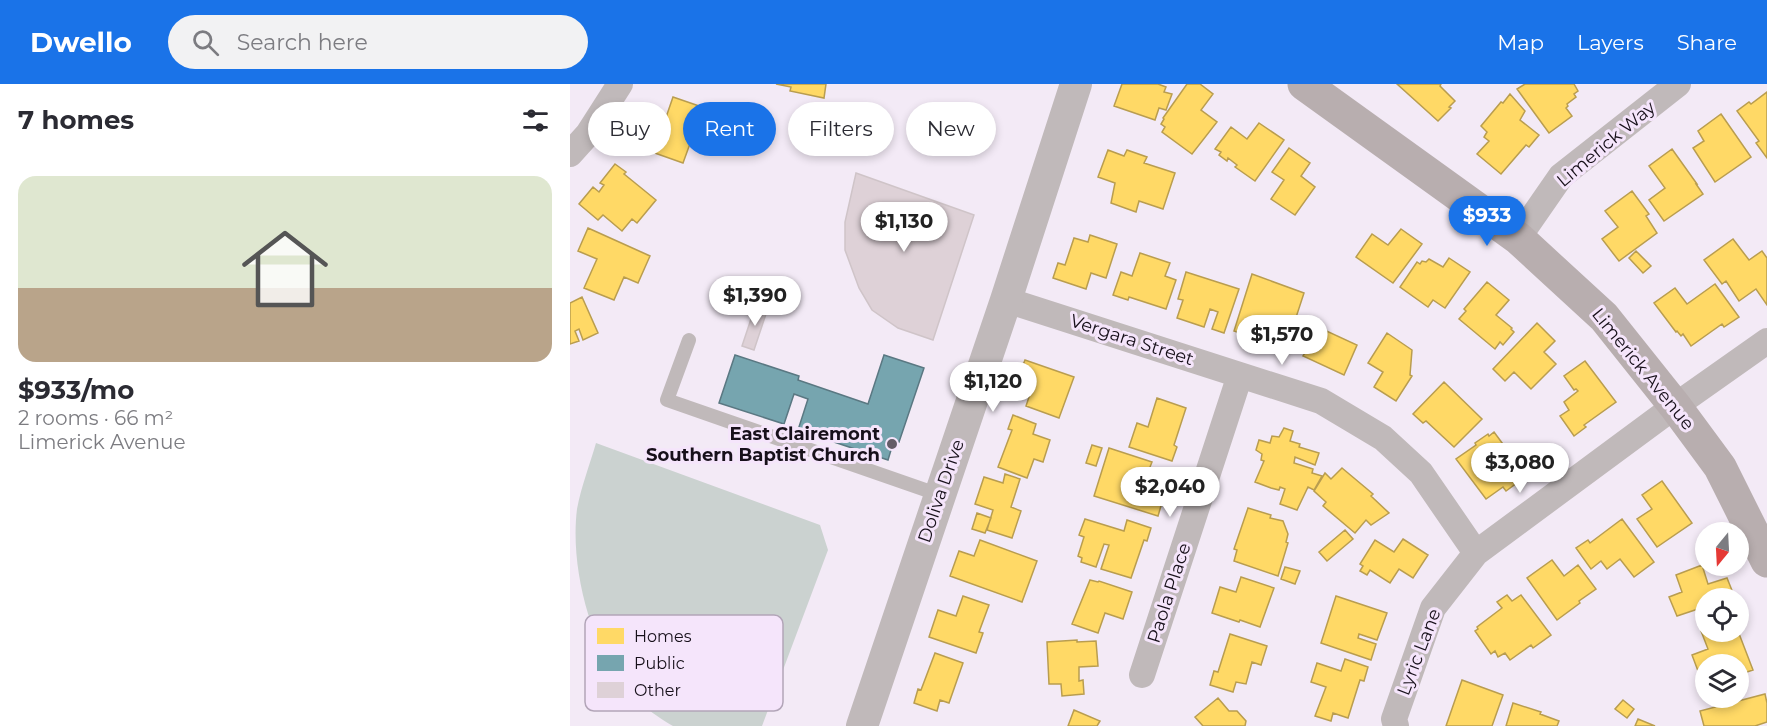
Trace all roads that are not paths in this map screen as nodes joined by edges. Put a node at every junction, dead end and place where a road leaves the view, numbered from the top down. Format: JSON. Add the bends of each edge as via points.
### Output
{"nodes":[{"id":1,"x":620,"y":84,"type":"edge"},
{"id":2,"x":1076,"y":84,"type":"edge"},
{"id":3,"x":1678,"y":84,"type":"edge"},
{"id":4,"x":1309,"y":85,"type":"edge"},
{"id":5,"x":570,"y":154,"type":"edge"},
{"id":6,"x":1518,"y":238,"type":"junction"},
{"id":7,"x":1006,"y":300,"type":"junction"},
{"id":8,"x":689,"y":340,"type":"dead end"},
{"id":9,"x":1767,"y":342,"type":"edge"},
{"id":10,"x":1240,"y":375,"type":"junction"},
{"id":11,"x":1676,"y":406,"type":"junction"},
{"id":12,"x":940,"y":495,"type":"junction"},
{"id":13,"x":1476,"y":553,"type":"junction"},
{"id":14,"x":1767,"y":561,"type":"edge"},
{"id":15,"x":1142,"y":675,"type":"dead end"},
{"id":16,"x":862,"y":726,"type":"edge"},
{"id":17,"x":1396,"y":726,"type":"edge"}],
"edges":[{"from":1,"to":5,"type":"street","via":[[588,134]]},
{"from":2,"to":7,"type":"street","name":"Doliva Drive"},
{"from":3,"to":6,"type":"street","name":"Limerick Way","via":[[1560,176]]},
{"from":4,"to":6,"type":"main road","name":"Limerick Avenue"},
{"from":6,"to":11,"type":"main road","name":"Limerick Avenue","via":[[1604,317]]},
{"from":7,"to":10,"type":"street","name":"Vergara Street"},
{"from":7,"to":12,"type":"street","name":"Doliva Drive"},
{"from":8,"to":12,"type":"lane","via":[[667,400]]},
{"from":9,"to":11,"type":"street","name":"Lyric Lane"},
{"from":10,"to":13,"type":"street","name":"Vergara Street","via":[[1321,401],[1383,438],[1421,473]]},
{"from":10,"to":15,"type":"street","name":"Paola Place"},
{"from":11,"to":13,"type":"street","name":"Lyric Lane"},
{"from":11,"to":14,"type":"main road","name":"Limerick Avenue","via":[[1720,467]]},
{"from":12,"to":16,"type":"street","name":"Doliva Drive"},
{"from":13,"to":17,"type":"street","name":"Lyric Lane","via":[[1433,608],[1394,719]]}]}
